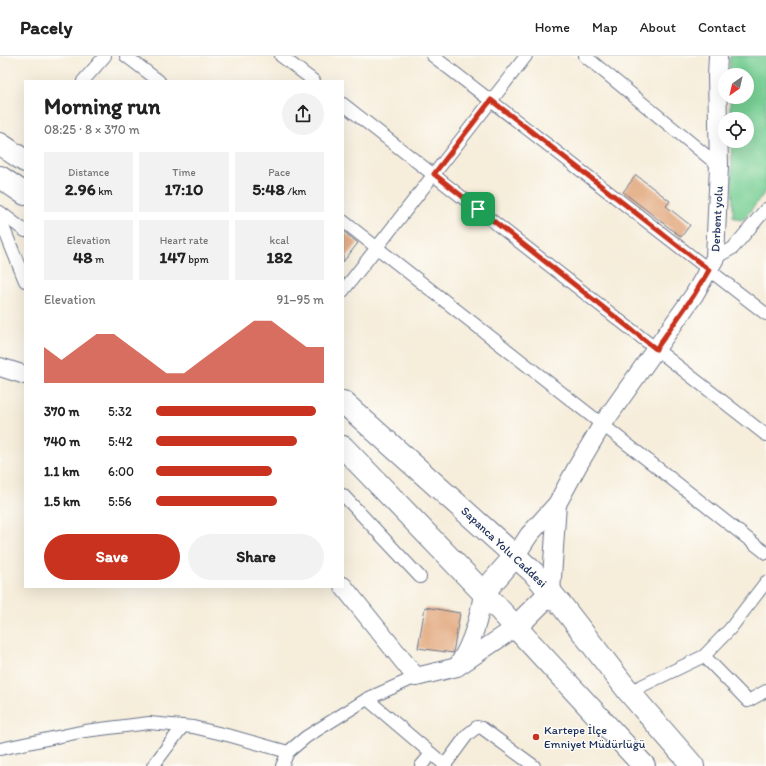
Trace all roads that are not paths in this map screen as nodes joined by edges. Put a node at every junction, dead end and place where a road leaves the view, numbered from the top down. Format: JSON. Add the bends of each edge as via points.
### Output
{"nodes":[{"id":1,"x":105,"y":56,"type":"edge"},
{"id":2,"x":126,"y":56,"type":"edge"},
{"id":3,"x":281,"y":56,"type":"edge"},
{"id":4,"x":433,"y":56,"type":"edge"},
{"id":5,"x":526,"y":56,"type":"edge"},
{"id":6,"x":585,"y":56,"type":"edge"},
{"id":7,"x":718,"y":56,"type":"edge"},
{"id":8,"x":84,"y":80,"type":"edge"},
{"id":9,"x":158,"y":80,"type":"edge"},
{"id":10,"x":313,"y":80,"type":"edge"},
{"id":11,"x":491,"y":100,"type":"junction"},
{"id":12,"x":344,"y":105,"type":"edge"},
{"id":13,"x":0,"y":144,"type":"edge"},
{"id":14,"x":23,"y":156,"type":"edge"},
{"id":15,"x":719,"y":166,"type":"junction"},
{"id":16,"x":434,"y":174,"type":"junction"},
{"id":17,"x":0,"y":177,"type":"edge"},
{"id":18,"x":24,"y":193,"type":"edge"},
{"id":19,"x":766,"y":209,"type":"edge"},
{"id":20,"x":0,"y":212,"type":"edge"},
{"id":21,"x":0,"y":219,"type":"edge"},
{"id":22,"x":344,"y":222,"type":"edge"},
{"id":23,"x":24,"y":230,"type":"edge"},
{"id":24,"x":376,"y":246,"type":"junction"},
{"id":25,"x":712,"y":264,"type":"junction"},
{"id":26,"x":24,"y":279,"type":"edge"},
{"id":27,"x":344,"y":290,"type":"edge"},
{"id":28,"x":766,"y":314,"type":"edge"},
{"id":29,"x":656,"y":349,"type":"junction"},
{"id":30,"x":0,"y":367,"type":"edge"},
{"id":31,"x":24,"y":375,"type":"edge"},
{"id":32,"x":344,"y":403,"type":"edge"},
{"id":33,"x":602,"y":424,"type":"junction"},
{"id":34,"x":766,"y":435,"type":"edge"},
{"id":35,"x":344,"y":449,"type":"edge"},
{"id":36,"x":344,"y":496,"type":"edge"},
{"id":37,"x":557,"y":504,"type":"junction"},
{"id":38,"x":766,"y":553,"type":"edge"},
{"id":39,"x":516,"y":555,"type":"junction"},
{"id":40,"x":420,"y":577,"type":"dead end"},
{"id":41,"x":766,"y":582,"type":"edge"},
{"id":42,"x":344,"y":587,"type":"edge"},
{"id":43,"x":551,"y":592,"type":"junction"},
{"id":44,"x":483,"y":593,"type":"junction"},
{"id":45,"x":515,"y":628,"type":"junction"},
{"id":46,"x":704,"y":656,"type":"junction"},
{"id":47,"x":458,"y":667,"type":"junction"},
{"id":48,"x":416,"y":677,"type":"junction"},
{"id":49,"x":766,"y":691,"type":"edge"},
{"id":50,"x":629,"y":692,"type":"junction"},
{"id":51,"x":367,"y":699,"type":"junction"},
{"id":52,"x":183,"y":726,"type":"junction"},
{"id":53,"x":0,"y":749,"type":"edge"},
{"id":54,"x":288,"y":752,"type":"junction"},
{"id":55,"x":431,"y":754,"type":"junction"},
{"id":56,"x":153,"y":766,"type":"edge"},
{"id":57,"x":282,"y":766,"type":"edge"},
{"id":58,"x":421,"y":766,"type":"edge"},
{"id":59,"x":446,"y":766,"type":"edge"},
{"id":60,"x":534,"y":766,"type":"edge"},
{"id":61,"x":644,"y":766,"type":"edge"},
{"id":62,"x":693,"y":766,"type":"edge"}],
"edges":[{"from":1,"to":8,"type":"street"},
{"from":2,"to":9,"type":"street"},
{"from":3,"to":10,"type":"street"},
{"from":4,"to":11,"type":"street"},
{"from":5,"to":11,"type":"street"},
{"from":6,"to":15,"type":"street"},
{"from":7,"to":15,"type":"street","name":"Derbent yolu"},
{"from":11,"to":16,"type":"street"},
{"from":11,"to":25,"type":"street"},
{"from":12,"to":16,"type":"street"},
{"from":13,"to":14,"type":"highway"},
{"from":15,"to":25,"type":"street","name":"Derbent yolu"},
{"from":16,"to":24,"type":"street"},
{"from":16,"to":29,"type":"street"},
{"from":17,"to":18,"type":"highway"},
{"from":19,"to":25,"type":"street","via":[[733,248]]},
{"from":20,"to":23,"type":"street"},
{"from":21,"to":26,"type":"street"},
{"from":22,"to":24,"type":"street"},
{"from":24,"to":27,"type":"street"},
{"from":24,"to":33,"type":"street"},
{"from":25,"to":28,"type":"street"},
{"from":25,"to":29,"type":"street","name":"Derbent yolu","via":[[694,295]]},
{"from":29,"to":33,"type":"street","name":"Derbent yolu"},
{"from":29,"to":34,"type":"street"},
{"from":30,"to":31,"type":"street"},
{"from":32,"to":39,"type":"highway","name":"Sapanca Yolu Caddesi"},
{"from":33,"to":37,"type":"street","name":"Derbent yolu"},
{"from":33,"to":38,"type":"street"},
{"from":35,"to":44,"type":"highway"},
{"from":36,"to":40,"type":"street"},
{"from":37,"to":39,"type":"street","via":[[529,535]]},
{"from":37,"to":43,"type":"street"},
{"from":39,"to":43,"type":"highway","name":"Sapanca Yolu Caddesi"},
{"from":39,"to":44,"type":"highway"},
{"from":41,"to":46,"type":"street","via":[[730,629]]},
{"from":42,"to":48,"type":"street"},
{"from":43,"to":45,"type":"highway"},
{"from":43,"to":50,"type":"highway","name":"Sapanca Yolu Caddesi"},
{"from":44,"to":45,"type":"highway"},
{"from":44,"to":47,"type":"street","via":[[475,632],[469,649]]},
{"from":45,"to":47,"type":"street"},
{"from":45,"to":61,"type":"highway"},
{"from":46,"to":49,"type":"street","via":[[748,701]]},
{"from":46,"to":50,"type":"street"},
{"from":47,"to":48,"type":"street"},
{"from":48,"to":51,"type":"street"},
{"from":50,"to":62,"type":"highway","name":"Sapanca Yolu Caddesi"},
{"from":51,"to":54,"type":"street","via":[[306,737]]},
{"from":51,"to":55,"type":"street"},
{"from":52,"to":53,"type":"street","via":[[164,723],[135,724],[85,731]]},
{"from":52,"to":54,"type":"street"},
{"from":52,"to":56,"type":"street"},
{"from":54,"to":57,"type":"street"},
{"from":55,"to":58,"type":"street"},
{"from":55,"to":59,"type":"street"},
{"from":59,"to":60,"type":"street","via":[[467,735],[477,728],[482,728]]}]}
